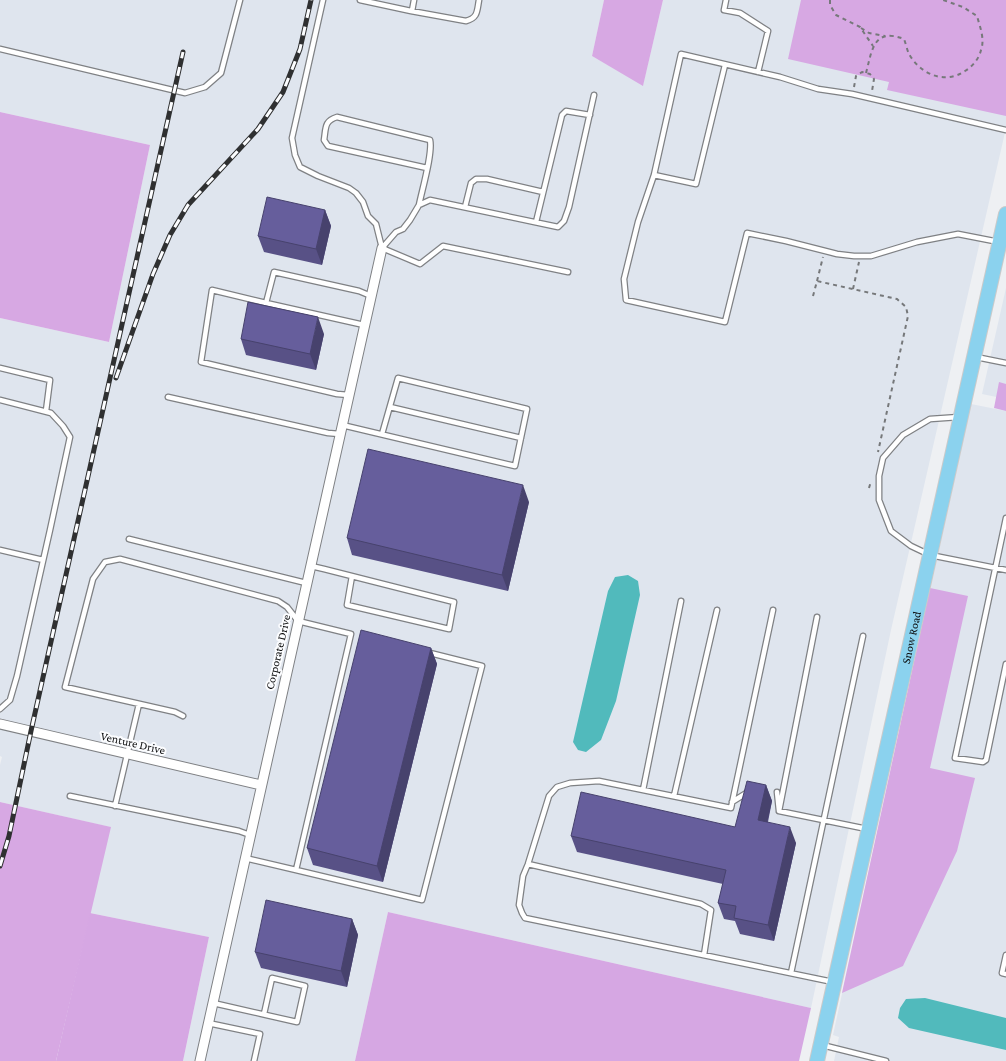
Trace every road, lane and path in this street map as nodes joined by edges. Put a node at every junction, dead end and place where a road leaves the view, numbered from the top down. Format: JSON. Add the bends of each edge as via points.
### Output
{"nodes":[{"id":1,"x":240,"y":0,"type":"edge"},
{"id":2,"x":323,"y":0,"type":"edge"},
{"id":3,"x":360,"y":0,"type":"edge"},
{"id":4,"x":414,"y":0,"type":"edge"},
{"id":5,"x":479,"y":0,"type":"edge"},
{"id":6,"x":726,"y":0,"type":"edge"},
{"id":7,"x":830,"y":0,"type":"edge"},
{"id":8,"x":943,"y":0,"type":"edge"},
{"id":9,"x":412,"y":11,"type":"junction"},
{"id":10,"x":860,"y":27,"type":"junction"},
{"id":11,"x":885,"y":36,"type":"junction"},
{"id":12,"x":873,"y":46,"type":"junction"},
{"id":13,"x":0,"y":49,"type":"edge"},
{"id":14,"x":725,"y":65,"type":"junction"},
{"id":15,"x":758,"y":72,"type":"junction"},
{"id":16,"x":866,"y":73,"type":"junction"},
{"id":17,"x":852,"y":94,"type":"junction"},
{"id":18,"x":594,"y":95,"type":"dead end"},
{"id":19,"x":870,"y":99,"type":"junction"},
{"id":20,"x":590,"y":115,"type":"junction"},
{"id":21,"x":1006,"y":130,"type":"edge"},
{"id":22,"x":427,"y":168,"type":"junction"},
{"id":23,"x":654,"y":175,"type":"junction"},
{"id":24,"x":543,"y":192,"type":"junction"},
{"id":25,"x":419,"y":205,"type":"junction"},
{"id":26,"x":465,"y":207,"type":"junction"},
{"id":27,"x":1006,"y":214,"type":"edge"},
{"id":28,"x":536,"y":222,"type":"junction"},
{"id":29,"x":1000,"y":242,"type":"junction"},
{"id":30,"x":382,"y":248,"type":"junction"},
{"id":31,"x":824,"y":251,"type":"junction"},
{"id":32,"x":861,"y":256,"type":"junction"},
{"id":33,"x":568,"y":272,"type":"dead end"},
{"id":34,"x":817,"y":281,"type":"junction"},
{"id":35,"x":853,"y":289,"type":"junction"},
{"id":36,"x":371,"y":296,"type":"junction"},
{"id":37,"x":814,"y":296,"type":"dead end"},
{"id":38,"x":266,"y":303,"type":"junction"},
{"id":39,"x":364,"y":325,"type":"junction"},
{"id":40,"x":974,"y":356,"type":"junction"},
{"id":41,"x":1006,"y":363,"type":"edge"},
{"id":42,"x":0,"y":368,"type":"edge"},
{"id":43,"x":349,"y":395,"type":"junction"},
{"id":44,"x":168,"y":397,"type":"dead end"},
{"id":45,"x":0,"y":400,"type":"edge"},
{"id":46,"x":390,"y":407,"type":"junction"},
{"id":47,"x":46,"y":411,"type":"junction"},
{"id":48,"x":961,"y":417,"type":"junction"},
{"id":49,"x":341,"y":430,"type":"junction"},
{"id":50,"x":382,"y":434,"type":"junction"},
{"id":51,"x":521,"y":438,"type":"junction"},
{"id":52,"x":876,"y":457,"type":"dead end"},
{"id":53,"x":871,"y":480,"type":"dead end"},
{"id":54,"x":869,"y":488,"type":"dead end"},
{"id":55,"x":1006,"y":518,"type":"edge"},
{"id":56,"x":129,"y":539,"type":"dead end"},
{"id":57,"x":0,"y":550,"type":"edge"},
{"id":58,"x":930,"y":555,"type":"junction"},
{"id":59,"x":43,"y":560,"type":"junction"},
{"id":60,"x":310,"y":566,"type":"junction"},
{"id":61,"x":995,"y":568,"type":"junction"},
{"id":62,"x":1006,"y":570,"type":"edge"},
{"id":63,"x":352,"y":576,"type":"junction"},
{"id":64,"x":306,"y":583,"type":"junction"},
{"id":65,"x":681,"y":601,"type":"dead end"},
{"id":66,"x":717,"y":610,"type":"dead end"},
{"id":67,"x":773,"y":610,"type":"dead end"},
{"id":68,"x":817,"y":617,"type":"dead end"},
{"id":69,"x":298,"y":621,"type":"junction"},
{"id":70,"x":351,"y":634,"type":"junction"},
{"id":71,"x":360,"y":636,"type":"edge"},
{"id":72,"x":863,"y":636,"type":"dead end"},
{"id":73,"x":426,"y":652,"type":"edge"},
{"id":74,"x":1006,"y":664,"type":"edge"},
{"id":75,"x":139,"y":704,"type":"junction"},
{"id":76,"x":0,"y":709,"type":"edge"},
{"id":77,"x":182,"y":716,"type":"dead end"},
{"id":78,"x":0,"y":724,"type":"edge"},
{"id":79,"x":128,"y":754,"type":"junction"},
{"id":80,"x":261,"y":785,"type":"junction"},
{"id":81,"x":643,"y":790,"type":"junction"},
{"id":82,"x":752,"y":790,"type":"edge"},
{"id":83,"x":776,"y":792,"type":"dead end"},
{"id":84,"x":70,"y":796,"type":"dead end"},
{"id":85,"x":674,"y":796,"type":"junction"},
{"id":86,"x":732,"y":802,"type":"junction"},
{"id":87,"x":115,"y":806,"type":"junction"},
{"id":88,"x":779,"y":812,"type":"junction"},
{"id":89,"x":824,"y":820,"type":"junction"},
{"id":90,"x":869,"y":829,"type":"junction"},
{"id":91,"x":250,"y":835,"type":"junction"},
{"id":92,"x":245,"y":858,"type":"junction"},
{"id":93,"x":528,"y":864,"type":"junction"},
{"id":94,"x":296,"y":870,"type":"junction"},
{"id":95,"x":704,"y":955,"type":"junction"},
{"id":96,"x":1006,"y":955,"type":"edge"},
{"id":97,"x":791,"y":973,"type":"junction"},
{"id":98,"x":1004,"y":974,"type":"edge"},
{"id":99,"x":835,"y":982,"type":"junction"},
{"id":100,"x":213,"y":1003,"type":"junction"},
{"id":101,"x":264,"y":1014,"type":"junction"},
{"id":102,"x":208,"y":1023,"type":"junction"},
{"id":103,"x":821,"y":1045,"type":"junction"},
{"id":104,"x":859,"y":1054,"type":"junction"},
{"id":105,"x":200,"y":1061,"type":"edge"},
{"id":106,"x":254,"y":1061,"type":"edge"},
{"id":107,"x":817,"y":1061,"type":"edge"},
{"id":108,"x":861,"y":1061,"type":"edge"},
{"id":109,"x":886,"y":1061,"type":"edge"}],
"edges":[{"from":1,"to":13,"type":"lane","via":[[221,73],[205,87],[185,93]]},
{"from":2,"to":30,"type":"lane","via":[[292,138],[295,155],[300,167],[356,193],[376,224]]},
{"from":3,"to":9,"type":"lane"},
{"from":4,"to":9,"type":"lane"},
{"from":5,"to":9,"type":"lane","via":[[476,16],[466,21]]},
{"from":6,"to":15,"type":"lane","via":[[724,10],[740,13],[768,31]]},
{"from":7,"to":10,"type":"path","via":[[836,15]]},
{"from":8,"to":11,"type":"path","via":[[977,16],[982,35],[981,51],[972,66],[960,75],[932,76],[920,68],[909,54],[904,40]]},
{"from":10,"to":11,"type":"path","via":[[869,33]]},
{"from":10,"to":12,"type":"path"},
{"from":11,"to":12,"type":"path"},
{"from":12,"to":16,"type":"path"},
{"from":14,"to":15,"type":"lane"},
{"from":14,"to":23,"type":"lane","via":[[696,184]]},
{"from":14,"to":23,"type":"lane","via":[[681,54]]},
{"from":15,"to":17,"type":"lane","via":[[818,89]]},
{"from":16,"to":17,"type":"path","via":[[856,76]]},
{"from":16,"to":19,"type":"path","via":[[874,79]]},
{"from":17,"to":19,"type":"lane"},
{"from":18,"to":20,"type":"lane"},
{"from":19,"to":21,"type":"lane"},
{"from":20,"to":24,"type":"lane","via":[[566,111],[562,115]]},
{"from":20,"to":28,"type":"lane","via":[[564,222],[558,227]]},
{"from":22,"to":22,"type":"lane","via":[[432,146],[430,140],[337,117],[330,119],[326,126],[324,140],[328,146]]},
{"from":22,"to":25,"type":"lane"},
{"from":23,"to":31,"type":"lane","via":[[624,279],[626,300],[725,322],[747,233]]},
{"from":24,"to":26,"type":"lane","via":[[476,179],[471,183]]},
{"from":24,"to":28,"type":"lane"},
{"from":25,"to":26,"type":"lane","via":[[430,200]]},
{"from":25,"to":30,"type":"lane","via":[[403,229]]},
{"from":26,"to":28,"type":"lane"},
{"from":27,"to":29,"type":"main road","name":"Snow Road"},
{"from":29,"to":32,"type":"lane","via":[[958,234]]},
{"from":29,"to":40,"type":"main road","name":"Snow Road"},
{"from":30,"to":33,"type":"lane","via":[[420,264],[443,246]]},
{"from":30,"to":36,"type":"street","name":"Corporate Drive"},
{"from":31,"to":32,"type":"lane"},
{"from":31,"to":34,"type":"path"},
{"from":32,"to":35,"type":"path"},
{"from":34,"to":35,"type":"path"},
{"from":34,"to":37,"type":"path"},
{"from":35,"to":52,"type":"path","via":[[897,299],[906,306],[908,316]]},
{"from":36,"to":38,"type":"lane","via":[[274,272]]},
{"from":36,"to":39,"type":"street","name":"Corporate Drive"},
{"from":38,"to":39,"type":"lane"},
{"from":38,"to":43,"type":"lane","via":[[212,290],[201,362]]},
{"from":39,"to":43,"type":"street","name":"Corporate Drive"},
{"from":40,"to":41,"type":"lane"},
{"from":40,"to":48,"type":"main road","name":"Snow Road"},
{"from":42,"to":47,"type":"lane","via":[[50,380]]},
{"from":43,"to":49,"type":"street","name":"Corporate Drive"},
{"from":44,"to":49,"type":"lane","via":[[328,434]]},
{"from":45,"to":47,"type":"lane"},
{"from":46,"to":50,"type":"lane"},
{"from":46,"to":51,"type":"lane"},
{"from":46,"to":51,"type":"lane","via":[[398,378],[407,380],[527,409]]},
{"from":47,"to":59,"type":"lane","via":[[64,426],[70,437]]},
{"from":48,"to":58,"type":"main road","name":"Snow Road"},
{"from":48,"to":58,"type":"lane","via":[[930,419],[903,435],[883,458],[879,500],[891,531]]},
{"from":49,"to":50,"type":"lane"},
{"from":49,"to":60,"type":"street","name":"Corporate Drive"},
{"from":50,"to":51,"type":"lane","via":[[515,466]]},
{"from":53,"to":54,"type":"path"},
{"from":55,"to":61,"type":"lane"},
{"from":56,"to":64,"type":"lane"},
{"from":57,"to":59,"type":"lane"},
{"from":58,"to":61,"type":"lane"},
{"from":58,"to":90,"type":"main road","name":"Snow Road"},
{"from":59,"to":76,"type":"lane","via":[[17,676],[10,700]]},
{"from":60,"to":63,"type":"lane"},
{"from":60,"to":64,"type":"street","name":"Corporate Drive"},
{"from":61,"to":62,"type":"lane"},
{"from":61,"to":74,"type":"lane","via":[[955,758],[986,760]]},
{"from":63,"to":63,"type":"lane","via":[[454,602],[448,629],[347,605]]},
{"from":64,"to":69,"type":"street","name":"Corporate Drive"},
{"from":65,"to":81,"type":"lane"},
{"from":66,"to":85,"type":"lane"},
{"from":67,"to":86,"type":"lane"},
{"from":68,"to":88,"type":"lane"},
{"from":69,"to":70,"type":"lane"},
{"from":69,"to":75,"type":"lane","via":[[288,607],[278,601],[120,559],[105,562],[94,579],[66,688]]},
{"from":69,"to":80,"type":"street","name":"Corporate Drive"},
{"from":70,"to":71,"type":"lane"},
{"from":70,"to":94,"type":"lane"},
{"from":72,"to":89,"type":"lane"},
{"from":73,"to":94,"type":"lane","via":[[482,666],[422,900]]},
{"from":75,"to":77,"type":"lane"},
{"from":75,"to":79,"type":"lane"},
{"from":78,"to":79,"type":"street","name":"Venture Drive"},
{"from":79,"to":80,"type":"street","name":"Venture Drive"},
{"from":79,"to":87,"type":"lane"},
{"from":80,"to":91,"type":"street","name":"Corporate Drive"},
{"from":81,"to":85,"type":"lane"},
{"from":81,"to":93,"type":"lane","via":[[599,781],[558,787],[549,796]]},
{"from":82,"to":86,"type":"lane"},
{"from":83,"to":88,"type":"lane"},
{"from":84,"to":87,"type":"lane"},
{"from":85,"to":86,"type":"lane","via":[[731,808]]},
{"from":87,"to":91,"type":"lane"},
{"from":88,"to":89,"type":"lane"},
{"from":89,"to":90,"type":"lane"},
{"from":89,"to":97,"type":"lane"},
{"from":90,"to":99,"type":"main road","name":"Snow Road"},
{"from":91,"to":92,"type":"street","name":"Corporate Drive"},
{"from":92,"to":94,"type":"lane"},
{"from":92,"to":100,"type":"street","name":"Corporate Drive"},
{"from":93,"to":95,"type":"lane","via":[[701,904],[711,910]]},
{"from":93,"to":95,"type":"lane","via":[[519,905],[526,918]]},
{"from":95,"to":97,"type":"lane"},
{"from":96,"to":98,"type":"lane"},
{"from":97,"to":99,"type":"lane"},
{"from":99,"to":103,"type":"main road","name":"Snow Road"},
{"from":100,"to":101,"type":"lane"},
{"from":100,"to":102,"type":"street","name":"Corporate Drive"},
{"from":101,"to":101,"type":"lane","via":[[297,1022],[305,986],[272,978]]},
{"from":102,"to":105,"type":"street","name":"Corporate Drive"},
{"from":102,"to":106,"type":"lane","via":[[260,1034]]},
{"from":103,"to":104,"type":"lane"},
{"from":103,"to":107,"type":"main road","name":"Snow Road"},
{"from":104,"to":108,"type":"lane"},
{"from":104,"to":109,"type":"lane"}]}
